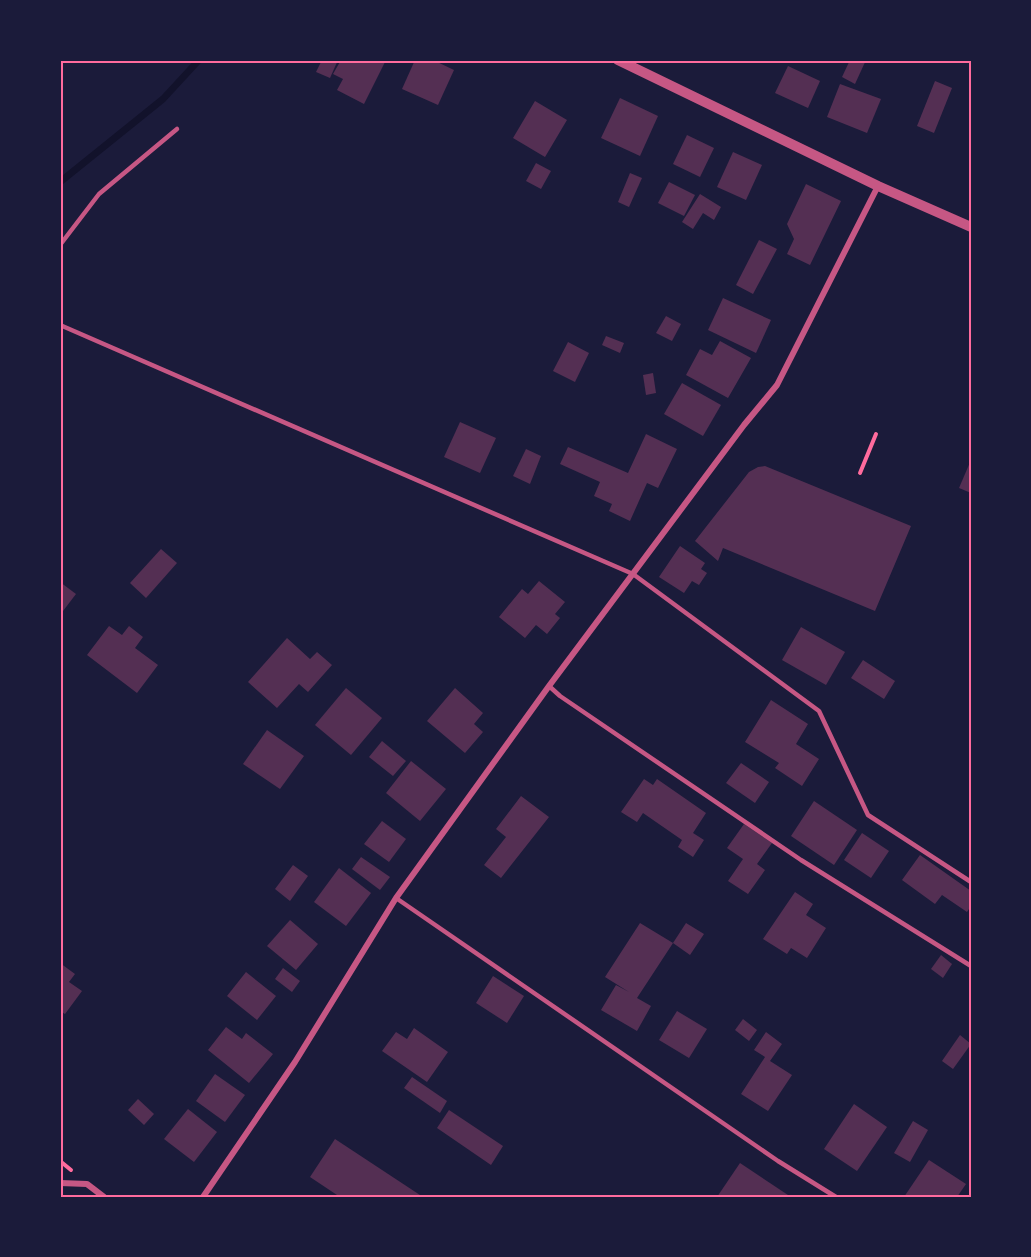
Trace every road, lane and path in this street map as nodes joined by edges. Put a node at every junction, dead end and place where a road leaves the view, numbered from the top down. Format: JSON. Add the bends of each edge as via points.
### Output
{"nodes":[{"id":1,"x":618,"y":60,"type":"edge"},
{"id":2,"x":177,"y":129,"type":"dead end"},
{"id":3,"x":878,"y":186,"type":"junction"},
{"id":4,"x":971,"y":227,"type":"edge"},
{"id":5,"x":60,"y":245,"type":"edge"},
{"id":6,"x":60,"y":325,"type":"edge"},
{"id":7,"x":876,"y":434,"type":"dead end"},
{"id":8,"x":860,"y":473,"type":"dead end"},
{"id":9,"x":633,"y":574,"type":"junction"},
{"id":10,"x":549,"y":686,"type":"junction"},
{"id":11,"x":971,"y":882,"type":"edge"},
{"id":12,"x":396,"y":898,"type":"junction"},
{"id":13,"x":971,"y":966,"type":"edge"},
{"id":14,"x":60,"y":1183,"type":"edge"},
{"id":15,"x":104,"y":1197,"type":"edge"},
{"id":16,"x":202,"y":1197,"type":"edge"},
{"id":17,"x":836,"y":1197,"type":"edge"}],
"edges":[{"from":1,"to":3,"type":"street"},
{"from":2,"to":5,"type":"lane","via":[[99,194]]},
{"from":3,"to":4,"type":"street"},
{"from":3,"to":9,"type":"street","via":[[777,385]]},
{"from":6,"to":9,"type":"lane"},
{"from":7,"to":8,"type":"path"},
{"from":9,"to":10,"type":"street"},
{"from":9,"to":11,"type":"lane","via":[[819,711],[868,815]]},
{"from":10,"to":12,"type":"street"},
{"from":10,"to":13,"type":"lane","via":[[801,860]]},
{"from":12,"to":16,"type":"street","via":[[295,1062]]},
{"from":12,"to":17,"type":"lane","via":[[777,1161]]},
{"from":14,"to":15,"type":"street","via":[[87,1184]]}]}
